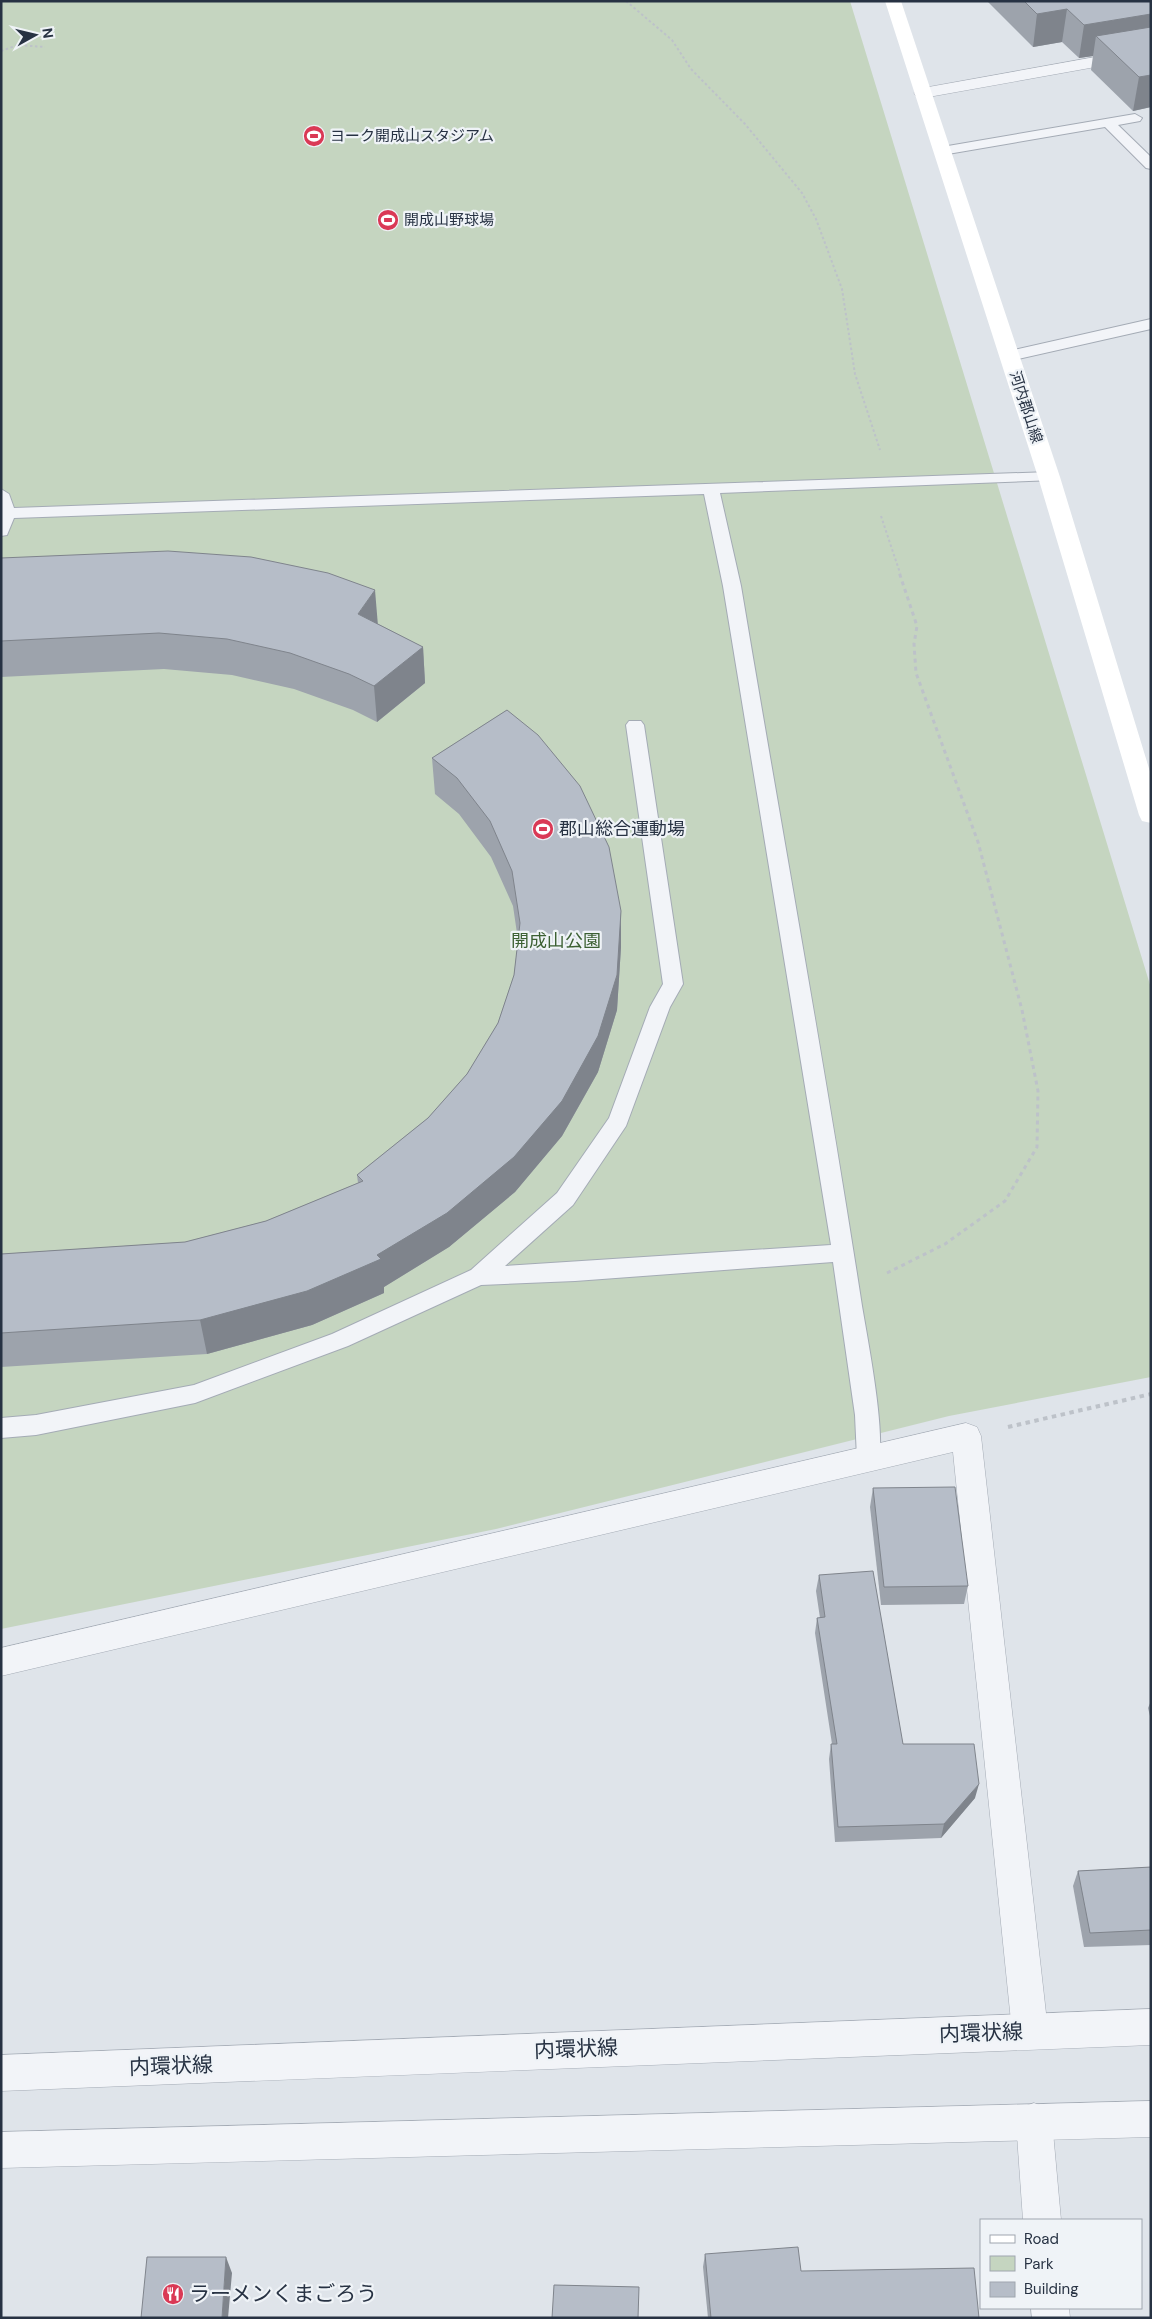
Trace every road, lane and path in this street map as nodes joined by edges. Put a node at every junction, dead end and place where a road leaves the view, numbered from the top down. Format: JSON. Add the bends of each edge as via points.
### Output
{"nodes":[{"id":1,"x":626,"y":1,"type":"edge"},
{"id":2,"x":893,"y":1,"type":"edge"},
{"id":3,"x":45,"y":48,"type":"dead end"},
{"id":4,"x":1,"y":51,"type":"edge"},
{"id":5,"x":1151,"y":52,"type":"edge"},
{"id":6,"x":923,"y":93,"type":"junction"},
{"id":7,"x":1135,"y":118,"type":"dead end"},
{"id":8,"x":1107,"y":122,"type":"junction"},
{"id":9,"x":942,"y":151,"type":"junction"},
{"id":10,"x":1151,"y":165,"type":"edge"},
{"id":11,"x":1151,"y":324,"type":"edge"},
{"id":12,"x":1009,"y":356,"type":"junction"},
{"id":13,"x":1049,"y":478,"type":"junction"},
{"id":14,"x":893,"y":483,"type":"junction"},
{"id":15,"x":872,"y":484,"type":"junction"},
{"id":16,"x":711,"y":489,"type":"junction"},
{"id":17,"x":1,"y":494,"type":"edge"},
{"id":18,"x":7,"y":513,"type":"junction"},
{"id":19,"x":1,"y":531,"type":"edge"},
{"id":20,"x":634,"y":725,"type":"dead end"},
{"id":21,"x":1151,"y":815,"type":"edge"},
{"id":22,"x":843,"y":1253,"type":"junction"},
{"id":23,"x":479,"y":1276,"type":"junction"},
{"id":24,"x":848,"y":1286,"type":"junction"},
{"id":25,"x":1151,"y":1394,"type":"edge"},
{"id":26,"x":1,"y":1428,"type":"edge"},
{"id":27,"x":966,"y":1436,"type":"junction"},
{"id":28,"x":869,"y":1458,"type":"junction"},
{"id":29,"x":1,"y":1662,"type":"edge"},
{"id":30,"x":1151,"y":2027,"type":"edge"},
{"id":31,"x":1030,"y":2031,"type":"junction"},
{"id":32,"x":1,"y":2073,"type":"edge"},
{"id":33,"x":1151,"y":2120,"type":"edge"},
{"id":34,"x":1034,"y":2122,"type":"junction"},
{"id":35,"x":1,"y":2150,"type":"edge"},
{"id":36,"x":1042,"y":2219,"type":"edge"}],
"edges":[{"from":1,"to":14,"type":"path","via":[[672,40],[691,69],[745,124],[807,202],[842,289],[855,374]]},
{"from":2,"to":6,"type":"main road","name":"河内郡山線"},
{"from":3,"to":4,"type":"path","via":[[18,45]]},
{"from":5,"to":6,"type":"street"},
{"from":6,"to":9,"type":"main road","name":"河内郡山線"},
{"from":7,"to":8,"type":"lane"},
{"from":8,"to":9,"type":"lane"},
{"from":8,"to":10,"type":"lane"},
{"from":9,"to":12,"type":"main road","name":"河内郡山線"},
{"from":11,"to":12,"type":"lane"},
{"from":12,"to":13,"type":"main road","name":"河内郡山線"},
{"from":13,"to":14,"type":"lane"},
{"from":13,"to":21,"type":"main road","name":"河内郡山線"},
{"from":14,"to":15,"type":"lane"},
{"from":15,"to":16,"type":"lane"},
{"from":15,"to":24,"type":"path","via":[[917,626],[914,644],[916,673],[978,842],[1022,1010],[1038,1091],[1037,1147],[1005,1200],[944,1244],[882,1275]]},
{"from":16,"to":18,"type":"lane"},
{"from":16,"to":22,"type":"lane","via":[[732,586]]},
{"from":17,"to":18,"type":"lane"},
{"from":18,"to":19,"type":"lane"},
{"from":20,"to":23,"type":"lane","via":[[673,984],[660,1007],[618,1120],[566,1199]]},
{"from":22,"to":23,"type":"lane"},
{"from":22,"to":24,"type":"lane"},
{"from":23,"to":26,"type":"lane","via":[[340,1340],[195,1394],[36,1425]]},
{"from":24,"to":28,"type":"lane","via":[[867,1415]]},
{"from":25,"to":27,"type":"path"},
{"from":27,"to":28,"type":"street"},
{"from":27,"to":31,"type":"street"},
{"from":28,"to":29,"type":"street"},
{"from":30,"to":31,"type":"street","name":"内環状線"},
{"from":31,"to":32,"type":"street","name":"内環状線"},
{"from":33,"to":34,"type":"street"},
{"from":34,"to":35,"type":"street"},
{"from":34,"to":36,"type":"street"}]}
